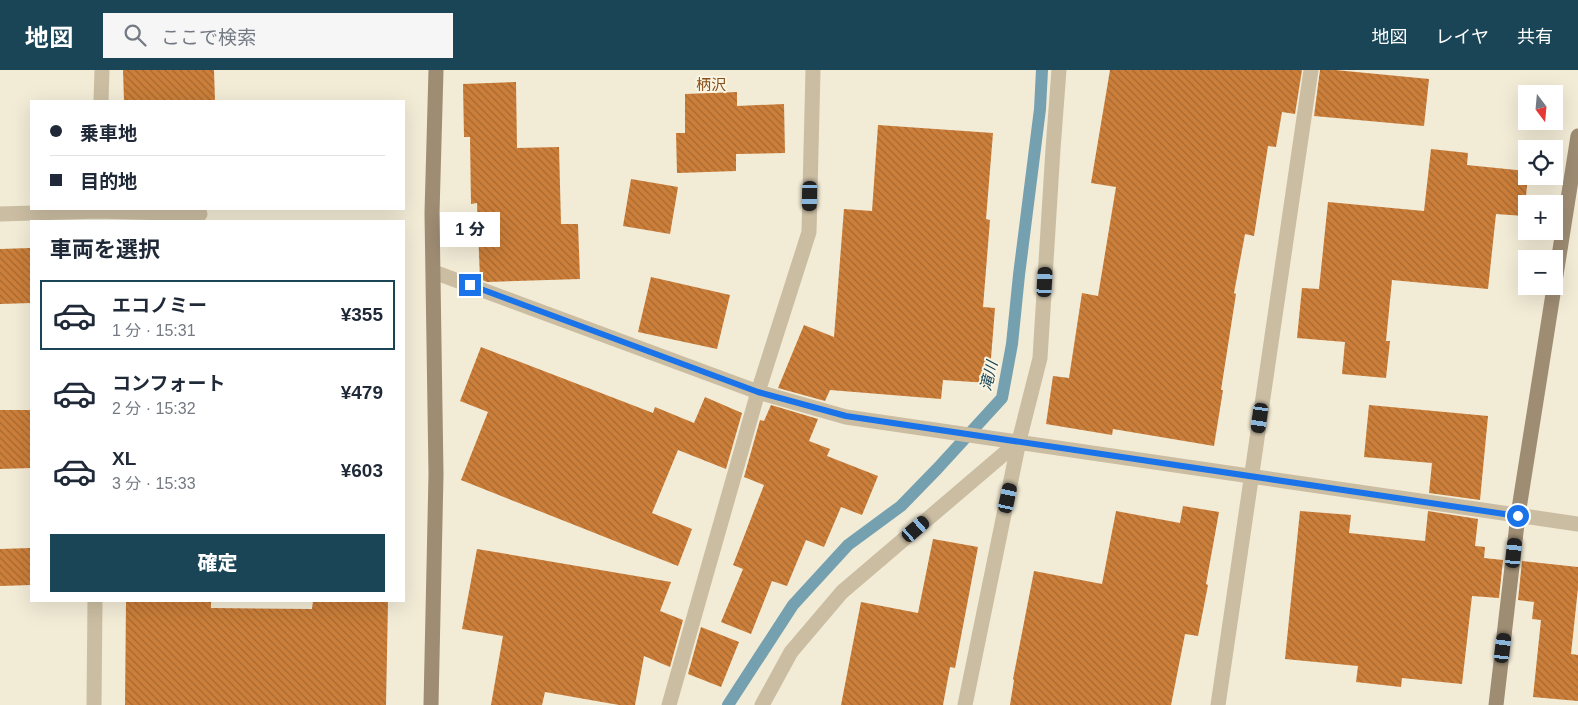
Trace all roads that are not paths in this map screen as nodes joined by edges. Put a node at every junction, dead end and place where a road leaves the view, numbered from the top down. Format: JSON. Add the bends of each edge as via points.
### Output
{"nodes":[{"id":1,"x":102,"y":70,"type":"edge"},
{"id":2,"x":436,"y":70,"type":"edge"},
{"id":3,"x":813,"y":70,"type":"edge"},
{"id":4,"x":1059,"y":70,"type":"edge"},
{"id":5,"x":1312,"y":70,"type":"edge"},
{"id":6,"x":101,"y":100,"type":"edge"},
{"id":7,"x":1578,"y":136,"type":"edge"},
{"id":8,"x":0,"y":214,"type":"edge"},
{"id":9,"x":99,"y":214,"type":"edge"},
{"id":10,"x":200,"y":214,"type":"dead end"},
{"id":11,"x":434,"y":272,"type":"junction"},
{"id":12,"x":758,"y":392,"type":"junction"},
{"id":13,"x":1019,"y":441,"type":"junction"},
{"id":14,"x":1251,"y":476,"type":"junction"},
{"id":15,"x":1518,"y":516,"type":"junction"},
{"id":16,"x":1578,"y":524,"type":"edge"},
{"id":17,"x":95,"y":602,"type":"edge"},
{"id":18,"x":94,"y":705,"type":"edge"},
{"id":19,"x":431,"y":705,"type":"edge"},
{"id":20,"x":669,"y":705,"type":"edge"},
{"id":21,"x":762,"y":705,"type":"edge"},
{"id":22,"x":965,"y":705,"type":"edge"},
{"id":23,"x":1218,"y":705,"type":"edge"},
{"id":24,"x":1496,"y":705,"type":"edge"}],
"edges":[{"from":1,"to":6,"type":"street"},
{"from":2,"to":11,"type":"street","via":[[432,214]]},
{"from":3,"to":12,"type":"street","via":[[809,232]]},
{"from":4,"to":13,"type":"street","via":[[1040,358]]},
{"from":5,"to":14,"type":"street"},
{"from":7,"to":15,"type":"street"},
{"from":8,"to":9,"type":"street"},
{"from":9,"to":10,"type":"street"},
{"from":11,"to":12,"type":"street"},
{"from":11,"to":19,"type":"street","via":[[436,474]]},
{"from":12,"to":13,"type":"street","via":[[846,416]]},
{"from":12,"to":20,"type":"street"},
{"from":13,"to":14,"type":"street"},
{"from":13,"to":21,"type":"street","via":[[842,592],[791,652]]},
{"from":13,"to":22,"type":"street"},
{"from":14,"to":15,"type":"street"},
{"from":14,"to":23,"type":"street"},
{"from":15,"to":16,"type":"street"},
{"from":15,"to":24,"type":"street"},
{"from":17,"to":18,"type":"street"}]}
